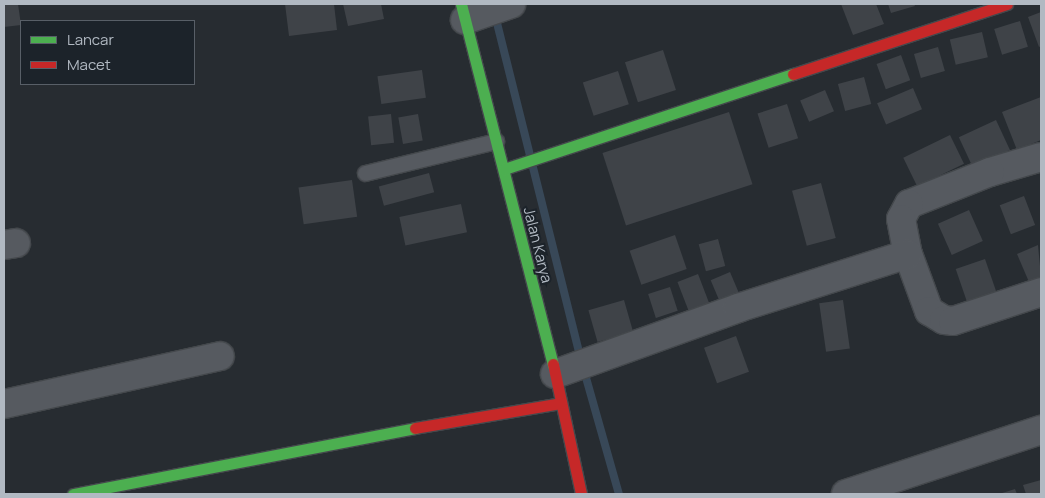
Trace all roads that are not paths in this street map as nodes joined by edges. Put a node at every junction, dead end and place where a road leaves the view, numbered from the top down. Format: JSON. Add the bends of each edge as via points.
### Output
{"nodes":[{"id":1,"x":511,"y":4,"type":"edge"},
{"id":2,"x":1007,"y":4,"type":"edge"},
{"id":3,"x":469,"y":12,"type":"edge"},
{"id":4,"x":496,"y":142,"type":"junction"},
{"id":5,"x":1041,"y":157,"type":"edge"},
{"id":6,"x":504,"y":168,"type":"junction"},
{"id":7,"x":365,"y":173,"type":"dead end"},
{"id":8,"x":908,"y":254,"type":"junction"},
{"id":9,"x":1041,"y":292,"type":"edge"},
{"id":10,"x":220,"y":356,"type":"dead end"},
{"id":11,"x":561,"y":372,"type":"junction"},
{"id":12,"x":561,"y":403,"type":"junction"},
{"id":13,"x":4,"y":404,"type":"edge"},
{"id":14,"x":1041,"y":430,"type":"edge"},
{"id":15,"x":73,"y":494,"type":"edge"},
{"id":16,"x":581,"y":494,"type":"edge"},
{"id":17,"x":846,"y":494,"type":"edge"}],
"edges":[{"from":1,"to":3,"type":"street"},
{"from":2,"to":6,"type":"street"},
{"from":3,"to":4,"type":"street","name":"Jalan Karya"},
{"from":4,"to":6,"type":"street","name":"Jalan Karya"},
{"from":4,"to":7,"type":"lane"},
{"from":5,"to":8,"type":"street","via":[[990,172],[909,204],[901,219]]},
{"from":6,"to":11,"type":"street","name":"Jalan Karya"},
{"from":8,"to":9,"type":"street","via":[[929,311],[944,320],[953,321]]},
{"from":8,"to":11,"type":"street","via":[[738,308]]},
{"from":10,"to":13,"type":"street"},
{"from":11,"to":12,"type":"street","name":"Jalan Karya"},
{"from":12,"to":15,"type":"street","via":[[358,438]]},
{"from":12,"to":16,"type":"street","name":"Jalan Karya"},
{"from":14,"to":17,"type":"street"}]}
